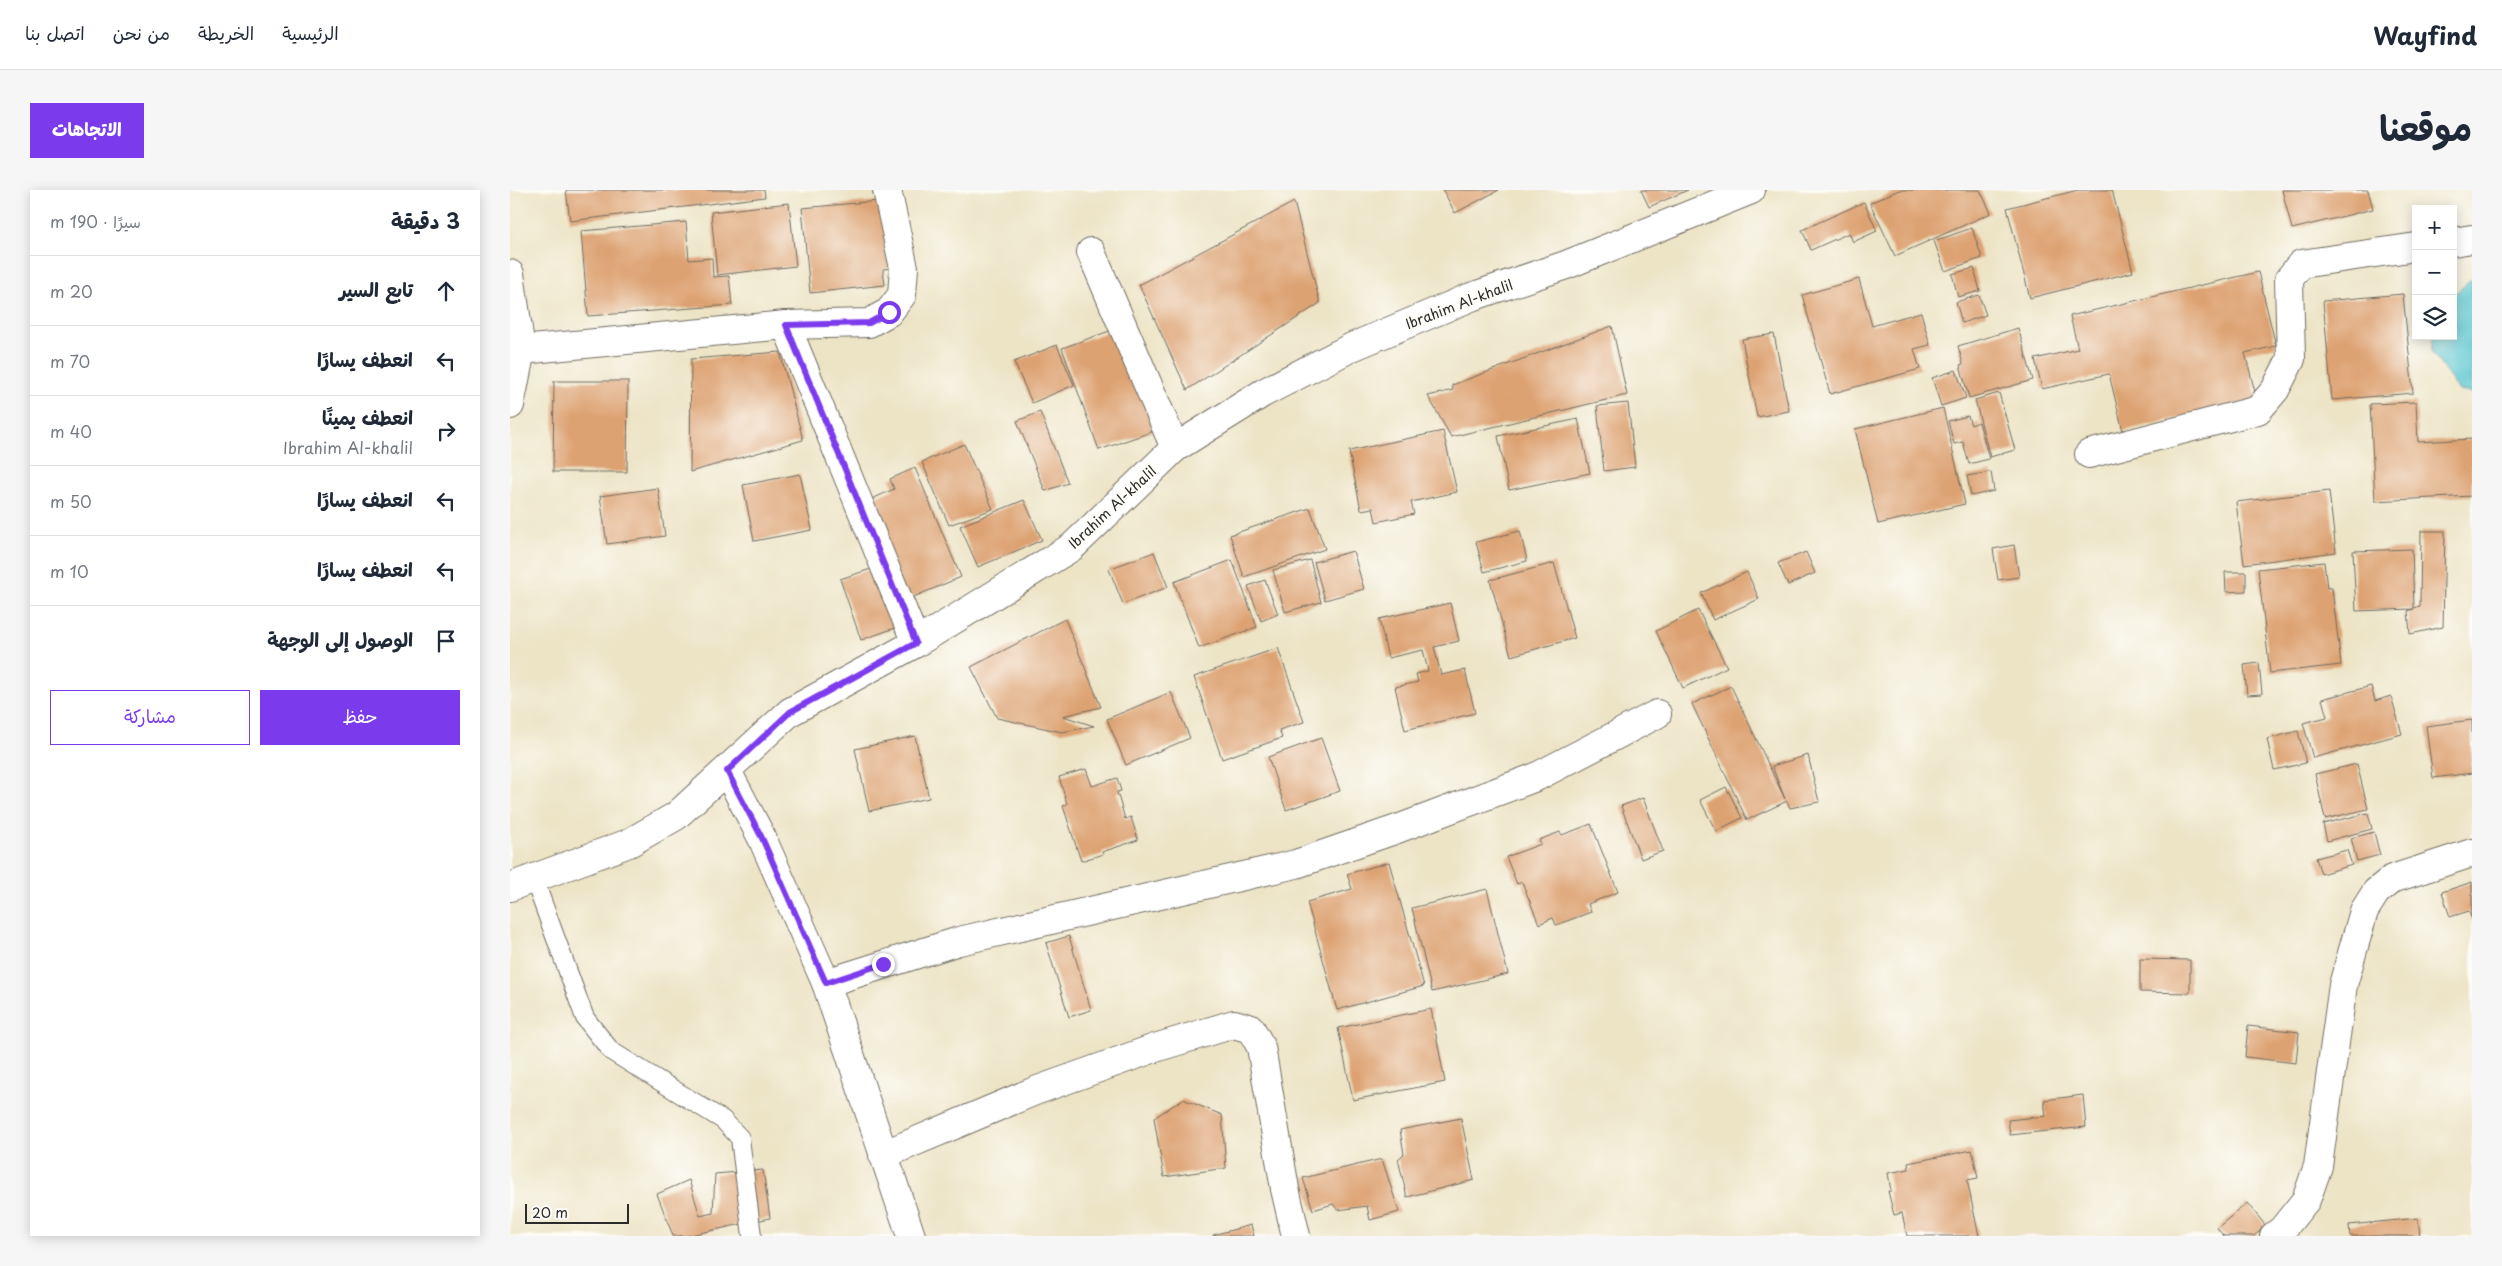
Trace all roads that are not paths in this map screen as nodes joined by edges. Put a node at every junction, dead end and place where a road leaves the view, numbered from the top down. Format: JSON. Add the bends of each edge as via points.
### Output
{"nodes":[{"id":1,"x":887,"y":190,"type":"edge"},
{"id":2,"x":1751,"y":190,"type":"edge"},
{"id":3,"x":2472,"y":239,"type":"edge"},
{"id":4,"x":2457,"y":241,"type":"edge"},
{"id":5,"x":2412,"y":248,"type":"edge"},
{"id":6,"x":1091,"y":252,"type":"dead end"},
{"id":7,"x":510,"y":274,"type":"edge"},
{"id":8,"x":786,"y":325,"type":"junction"},
{"id":9,"x":521,"y":350,"type":"junction"},
{"id":10,"x":510,"y":405,"type":"edge"},
{"id":11,"x":1175,"y":448,"type":"junction"},
{"id":12,"x":2090,"y":454,"type":"dead end"},
{"id":13,"x":916,"y":643,"type":"junction"},
{"id":14,"x":1657,"y":714,"type":"dead end"},
{"id":15,"x":727,"y":771,"type":"junction"},
{"id":16,"x":2472,"y":853,"type":"edge"},
{"id":17,"x":522,"y":882,"type":"edge"},
{"id":18,"x":826,"y":983,"type":"junction"},
{"id":19,"x":883,"y":1155,"type":"junction"},
{"id":20,"x":752,"y":1236,"type":"edge"},
{"id":21,"x":911,"y":1236,"type":"edge"},
{"id":22,"x":1296,"y":1236,"type":"edge"},
{"id":23,"x":2274,"y":1236,"type":"edge"}],
"edges":[{"from":1,"to":8,"type":"main road","via":[[904,268],[902,295],[889,312],[869,323]]},
{"from":2,"to":11,"type":"main road","name":"Ibrahim Al-khalil","via":[[1352,347],[1263,393]]},
{"from":3,"to":4,"type":"main road"},
{"from":5,"to":12,"type":"main road","via":[[2301,264],[2289,279],[2291,359],[2275,390],[2258,410]]},
{"from":6,"to":11,"type":"main road"},
{"from":7,"to":9,"type":"main road"},
{"from":8,"to":9,"type":"main road"},
{"from":8,"to":13,"type":"main road"},
{"from":9,"to":10,"type":"main road"},
{"from":11,"to":13,"type":"main road","name":"Ibrahim Al-khalil","via":[[1072,547]]},
{"from":13,"to":15,"type":"main road","name":"Ibrahim Al-khalil","via":[[790,712]]},
{"from":14,"to":18,"type":"main road","via":[[1536,777],[1296,864],[959,941]]},
{"from":15,"to":17,"type":"main road","name":"Ibrahim Al-khalil","via":[[676,816],[629,843]]},
{"from":15,"to":18,"type":"main road","via":[[762,838]]},
{"from":16,"to":23,"type":"main road","via":[[2392,879],[2376,892],[2364,911],[2343,985],[2318,1166],[2306,1200]]},
{"from":17,"to":20,"type":"lane","via":[[585,1018],[611,1051],[723,1120],[740,1138]]},
{"from":18,"to":19,"type":"main road"},
{"from":19,"to":21,"type":"main road"},
{"from":19,"to":22,"type":"main road","via":[[1035,1091],[1234,1024],[1251,1029],[1261,1047]]}]}
